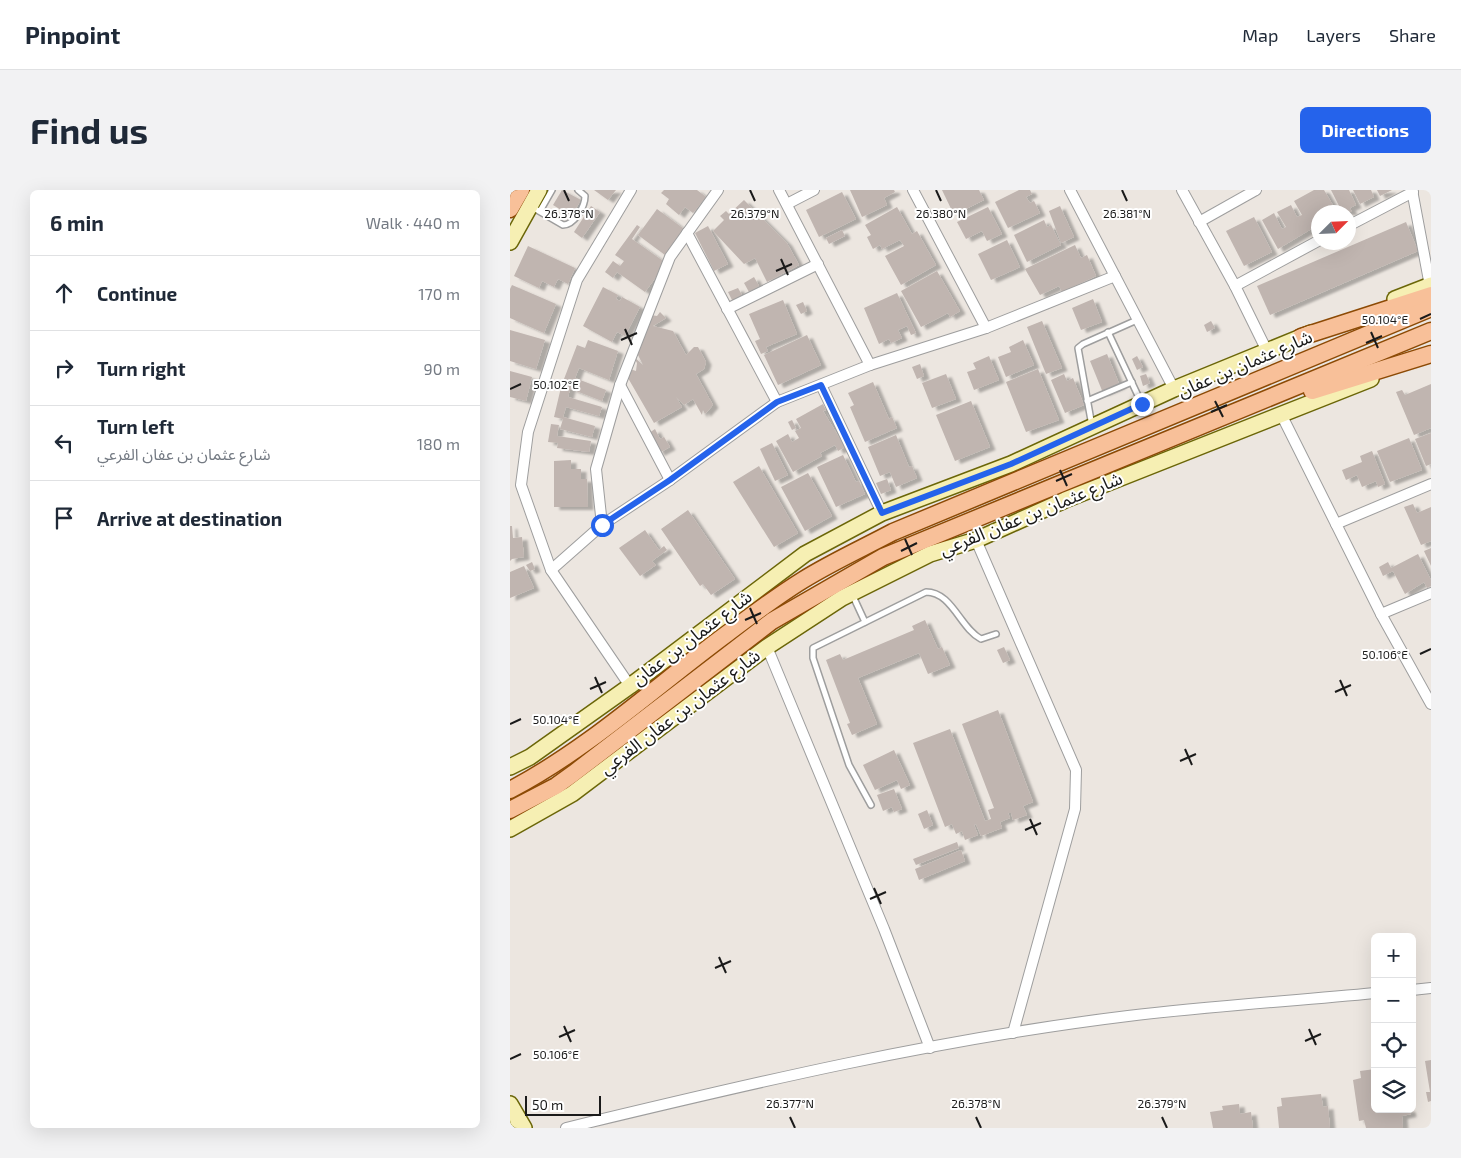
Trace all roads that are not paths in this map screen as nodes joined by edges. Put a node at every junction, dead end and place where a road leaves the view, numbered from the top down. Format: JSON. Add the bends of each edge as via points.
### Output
{"nodes":[{"id":1,"x":521,"y":190,"type":"edge"},
{"id":2,"x":539,"y":190,"type":"edge"},
{"id":3,"x":552,"y":190,"type":"edge"},
{"id":4,"x":578,"y":190,"type":"edge"},
{"id":5,"x":631,"y":190,"type":"edge"},
{"id":6,"x":718,"y":190,"type":"edge"},
{"id":7,"x":779,"y":190,"type":"edge"},
{"id":8,"x":814,"y":190,"type":"edge"},
{"id":9,"x":913,"y":190,"type":"edge"},
{"id":10,"x":1070,"y":190,"type":"edge"},
{"id":11,"x":1182,"y":190,"type":"edge"},
{"id":12,"x":1256,"y":190,"type":"edge"},
{"id":13,"x":1412,"y":191,"type":"edge"},
{"id":14,"x":787,"y":204,"type":"junction"},
{"id":15,"x":535,"y":208,"type":"junction"},
{"id":16,"x":510,"y":209,"type":"edge"},
{"id":17,"x":1198,"y":222,"type":"junction"},
{"id":18,"x":1356,"y":222,"type":"edge"},
{"id":19,"x":687,"y":233,"type":"junction"},
{"id":20,"x":510,"y":242,"type":"edge"},
{"id":21,"x":1311,"y":245,"type":"edge"},
{"id":22,"x":818,"y":264,"type":"junction"},
{"id":23,"x":1115,"y":276,"type":"junction"},
{"id":24,"x":1234,"y":286,"type":"junction"},
{"id":25,"x":1430,"y":289,"type":"edge"},
{"id":26,"x":727,"y":308,"type":"junction"},
{"id":27,"x":1431,"y":308,"type":"edge"},
{"id":28,"x":1137,"y":320,"type":"junction"},
{"id":29,"x":986,"y":328,"type":"junction"},
{"id":30,"x":1431,"y":331,"type":"edge"},
{"id":31,"x":1108,"y":332,"type":"junction"},
{"id":32,"x":1301,"y":337,"type":"joint"},
{"id":33,"x":1266,"y":351,"type":"junction"},
{"id":34,"x":1431,"y":354,"type":"edge"},
{"id":35,"x":870,"y":365,"type":"junction"},
{"id":36,"x":1132,"y":382,"type":"junction"},
{"id":37,"x":620,"y":385,"type":"junction"},
{"id":38,"x":821,"y":385,"type":"junction"},
{"id":39,"x":1174,"y":389,"type":"junction"},
{"id":40,"x":1088,"y":401,"type":"junction"},
{"id":41,"x":777,"y":402,"type":"junction"},
{"id":42,"x":1142,"y":404,"type":"junction"},
{"id":43,"x":1282,"y":416,"type":"junction"},
{"id":44,"x":1092,"y":426,"type":"junction"},
{"id":45,"x":1193,"y":429,"type":"junction"},
{"id":46,"x":670,"y":480,"type":"junction"},
{"id":47,"x":1431,"y":484,"type":"edge"},
{"id":48,"x":882,"y":513,"type":"junction"},
{"id":49,"x":1336,"y":524,"type":"junction"},
{"id":50,"x":602,"y":525,"type":"junction"},
{"id":51,"x":976,"y":540,"type":"junction"},
{"id":52,"x":551,"y":570,"type":"junction"},
{"id":53,"x":852,"y":593,"type":"junction"},
{"id":54,"x":1431,"y":594,"type":"edge"},
{"id":55,"x":1381,"y":614,"type":"junction"},
{"id":56,"x":865,"y":622,"type":"junction"},
{"id":57,"x":996,"y":634,"type":"dead end"},
{"id":58,"x":767,"y":647,"type":"junction"},
{"id":59,"x":630,"y":686,"type":"junction"},
{"id":60,"x":1431,"y":704,"type":"edge"},
{"id":61,"x":510,"y":767,"type":"edge"},
{"id":62,"x":510,"y":790,"type":"edge"},
{"id":63,"x":871,"y":805,"type":"dead end"},
{"id":64,"x":510,"y":810,"type":"edge"},
{"id":65,"x":510,"y":829,"type":"edge"},
{"id":66,"x":1431,"y":988,"type":"edge"},
{"id":67,"x":1416,"y":990,"type":"edge"},
{"id":68,"x":1371,"y":993,"type":"edge"},
{"id":69,"x":1013,"y":1033,"type":"junction"},
{"id":70,"x":930,"y":1048,"type":"junction"},
{"id":71,"x":510,"y":1104,"type":"edge"},
{"id":72,"x":524,"y":1128,"type":"edge"},
{"id":73,"x":566,"y":1128,"type":"edge"}],
"edges":[{"from":1,"to":16,"type":"main road"},
{"from":2,"to":15,"type":"main road"},
{"from":3,"to":15,"type":"lane"},
{"from":4,"to":15,"type":"lane","via":[[585,196],[585,202],[568,225]]},
{"from":5,"to":52,"type":"street","via":[[577,280],[528,432],[521,485]]},
{"from":6,"to":19,"type":"street"},
{"from":7,"to":14,"type":"street"},
{"from":8,"to":14,"type":"street"},
{"from":9,"to":29,"type":"street"},
{"from":10,"to":23,"type":"street"},
{"from":11,"to":17,"type":"street"},
{"from":12,"to":17,"type":"street"},
{"from":13,"to":18,"type":"street"},
{"from":13,"to":25,"type":"street"},
{"from":14,"to":22,"type":"street"},
{"from":15,"to":20,"type":"main road"},
{"from":17,"to":24,"type":"street"},
{"from":19,"to":26,"type":"street"},
{"from":19,"to":37,"type":"street","via":[[670,257]]},
{"from":21,"to":24,"type":"street"},
{"from":22,"to":26,"type":"street"},
{"from":22,"to":35,"type":"street"},
{"from":23,"to":28,"type":"street"},
{"from":23,"to":29,"type":"street"},
{"from":24,"to":33,"type":"street"},
{"from":25,"to":32,"type":"main road"},
{"from":26,"to":41,"type":"street"},
{"from":27,"to":62,"type":"main road","name":"شارع عثمان بن عفان","via":[[893,532],[803,580],[728,633],[576,750]]},
{"from":28,"to":31,"type":"lane"},
{"from":28,"to":39,"type":"street"},
{"from":29,"to":35,"type":"street"},
{"from":30,"to":45,"type":"main road","name":"شارع عثمان بن عفان"},
{"from":31,"to":36,"type":"lane"},
{"from":31,"to":40,"type":"lane","via":[[1078,348]]},
{"from":32,"to":33,"type":"main road"},
{"from":33,"to":39,"type":"main road"},
{"from":34,"to":43,"type":"main road","name":"شارع عثمان بن عفان الفرعي"},
{"from":34,"to":45,"type":"main road"},
{"from":35,"to":38,"type":"street"},
{"from":36,"to":40,"type":"lane"},
{"from":36,"to":42,"type":"lane"},
{"from":37,"to":46,"type":"street"},
{"from":37,"to":50,"type":"street","via":[[596,469]]},
{"from":38,"to":41,"type":"street"},
{"from":38,"to":48,"type":"street"},
{"from":39,"to":42,"type":"main road"},
{"from":40,"to":44,"type":"lane"},
{"from":41,"to":46,"type":"street"},
{"from":42,"to":44,"type":"main road"},
{"from":43,"to":49,"type":"street"},
{"from":43,"to":51,"type":"main road","name":"شارع عثمان بن عفان الفرعي","via":[[1065,500]]},
{"from":44,"to":48,"type":"main road","via":[[1011,464]]},
{"from":45,"to":64,"type":"main road","name":"شارع عثمان بن عفان","via":[[949,528],[883,557],[821,591],[772,621],[562,782]]},
{"from":46,"to":50,"type":"street"},
{"from":47,"to":49,"type":"street"},
{"from":48,"to":59,"type":"main road","via":[[805,554]]},
{"from":49,"to":55,"type":"street"},
{"from":50,"to":52,"type":"street"},
{"from":51,"to":53,"type":"main road","name":"شارع عثمان بن عفان الفرعي","via":[[930,554]]},
{"from":51,"to":69,"type":"street","via":[[1076,770],[1075,809]]},
{"from":52,"to":59,"type":"street"},
{"from":53,"to":56,"type":"lane"},
{"from":53,"to":58,"type":"main road","name":"شارع عثمان بن عفان الفرعي"},
{"from":54,"to":55,"type":"street"},
{"from":55,"to":60,"type":"street"},
{"from":56,"to":57,"type":"lane","via":[[926,592],[936,592],[973,635],[981,639]]},
{"from":56,"to":63,"type":"lane","via":[[822,641],[812,651],[849,765]]},
{"from":58,"to":65,"type":"main road","name":"شارع عثمان بن عفان الفرعي","via":[[572,794]]},
{"from":58,"to":70,"type":"street","via":[[881,920]]},
{"from":59,"to":61,"type":"main road","via":[[530,757]]},
{"from":66,"to":67,"type":"street"},
{"from":68,"to":69,"type":"street","via":[[1128,1016]]},
{"from":69,"to":70,"type":"street"},
{"from":70,"to":73,"type":"street","via":[[782,1076]]},
{"from":71,"to":72,"type":"main road"}]}
